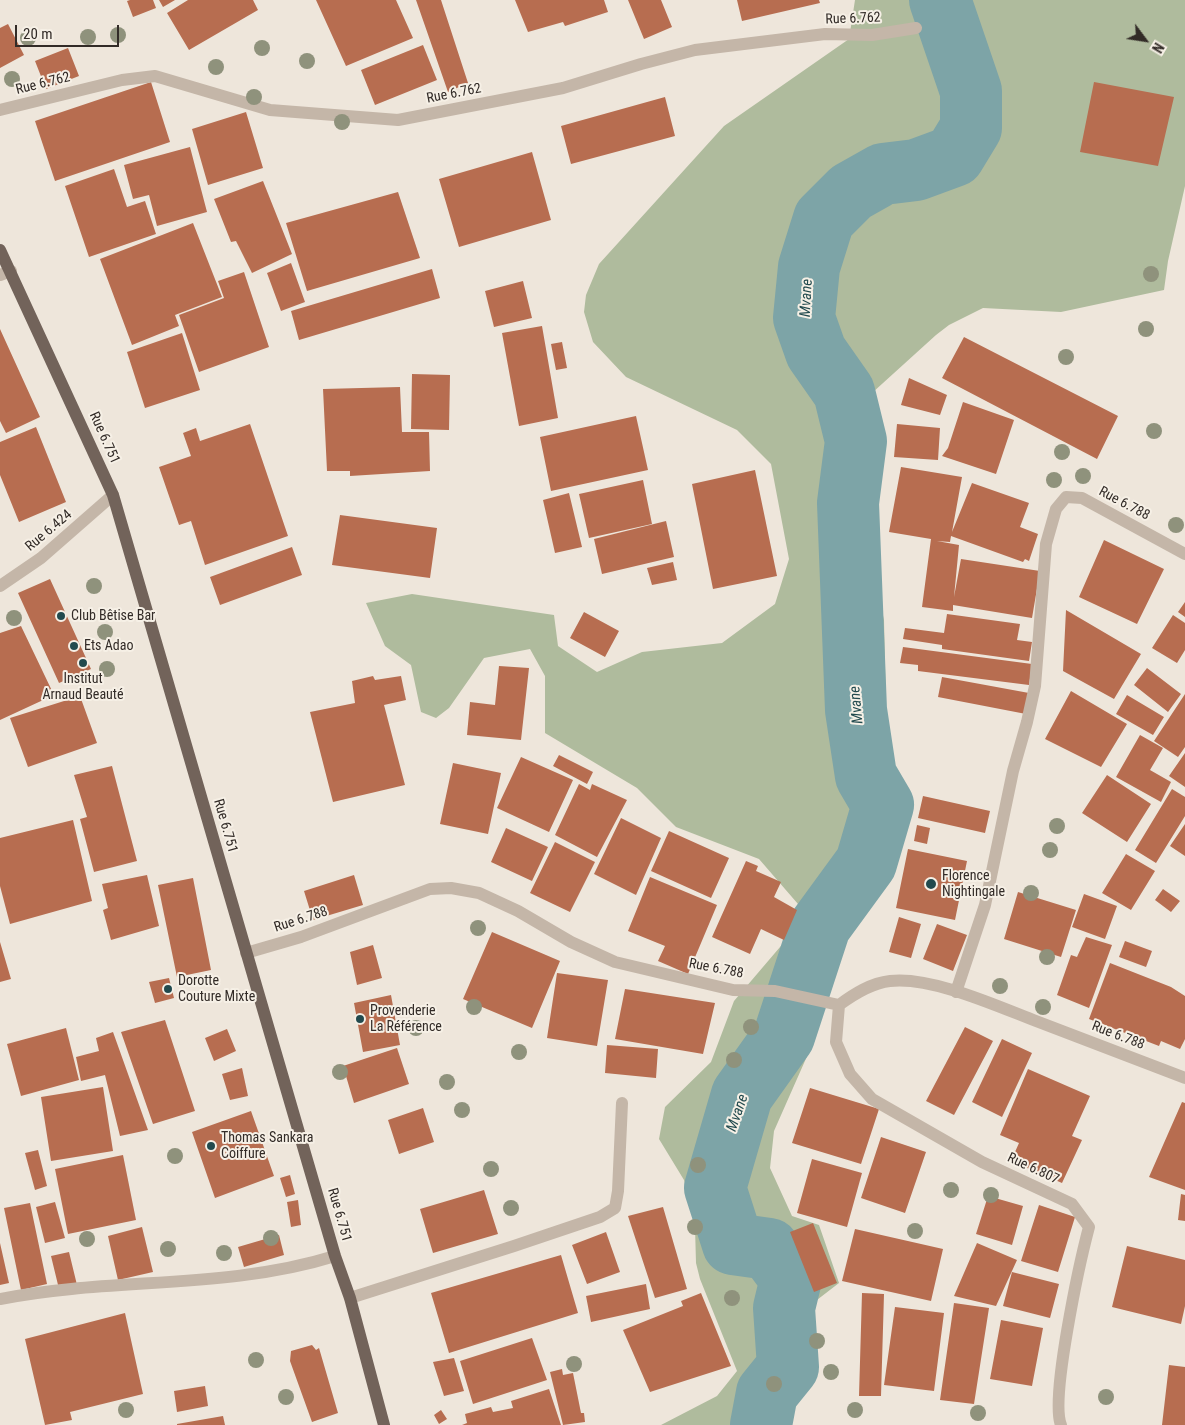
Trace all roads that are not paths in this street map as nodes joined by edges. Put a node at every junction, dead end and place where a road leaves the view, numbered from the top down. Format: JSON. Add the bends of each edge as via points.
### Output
{"nodes":[{"id":1,"x":916,"y":28,"type":"dead end"},
{"id":2,"x":0,"y":110,"type":"edge"},
{"id":3,"x":0,"y":250,"type":"edge"},
{"id":4,"x":5,"y":273,"type":"edge"},
{"id":5,"x":114,"y":496,"type":"junction"},
{"id":6,"x":1185,"y":554,"type":"edge"},
{"id":7,"x":0,"y":586,"type":"edge"},
{"id":8,"x":246,"y":953,"type":"junction"},
{"id":9,"x":956,"y":992,"type":"junction"},
{"id":10,"x":839,"y":1005,"type":"junction"},
{"id":11,"x":1185,"y":1078,"type":"edge"},
{"id":12,"x":622,"y":1103,"type":"dead end"},
{"id":13,"x":335,"y":1256,"type":"junction"},
{"id":14,"x":350,"y":1298,"type":"junction"},
{"id":15,"x":0,"y":1299,"type":"edge"},
{"id":16,"x":384,"y":1425,"type":"edge"},
{"id":17,"x":1061,"y":1425,"type":"edge"}],
"edges":[{"from":1,"to":2,"type":"street","name":"Rue 6.762","via":[[872,35],[825,34],[695,50],[563,88],[398,120],[270,110],[155,76],[122,80]]},
{"from":3,"to":4,"type":"main road","name":"Rue 6.751"},
{"from":4,"to":5,"type":"main road","name":"Rue 6.751"},
{"from":5,"to":7,"type":"street","name":"Rue 6.424","via":[[41,558]]},
{"from":5,"to":8,"type":"main road","name":"Rue 6.751"},
{"from":6,"to":9,"type":"street","name":"Rue 6.788","via":[[1082,498],[1066,497],[1056,509],[1046,544],[1034,686],[985,905]]},
{"from":8,"to":10,"type":"street","name":"Rue 6.788","via":[[301,937],[430,889],[450,888],[479,893],[616,962],[733,990],[775,991]]},
{"from":8,"to":13,"type":"main road","name":"Rue 6.751"},
{"from":9,"to":10,"type":"street","name":"Rue 6.788","via":[[915,981],[889,981],[858,991]]},
{"from":9,"to":11,"type":"street","name":"Rue 6.788"},
{"from":10,"to":17,"type":"street","name":"Rue 6.807","via":[[836,1042],[850,1074],[872,1099],[982,1162],[1072,1204],[1088,1227],[1059,1390],[1058,1418]]},
{"from":12,"to":14,"type":"street","via":[[615,1208],[600,1217]]},
{"from":13,"to":14,"type":"main road","name":"Rue 6.751"},
{"from":13,"to":15,"type":"street","via":[[303,1266],[239,1276],[87,1287]]},
{"from":14,"to":16,"type":"main road","name":"Rue 6.751"}]}
